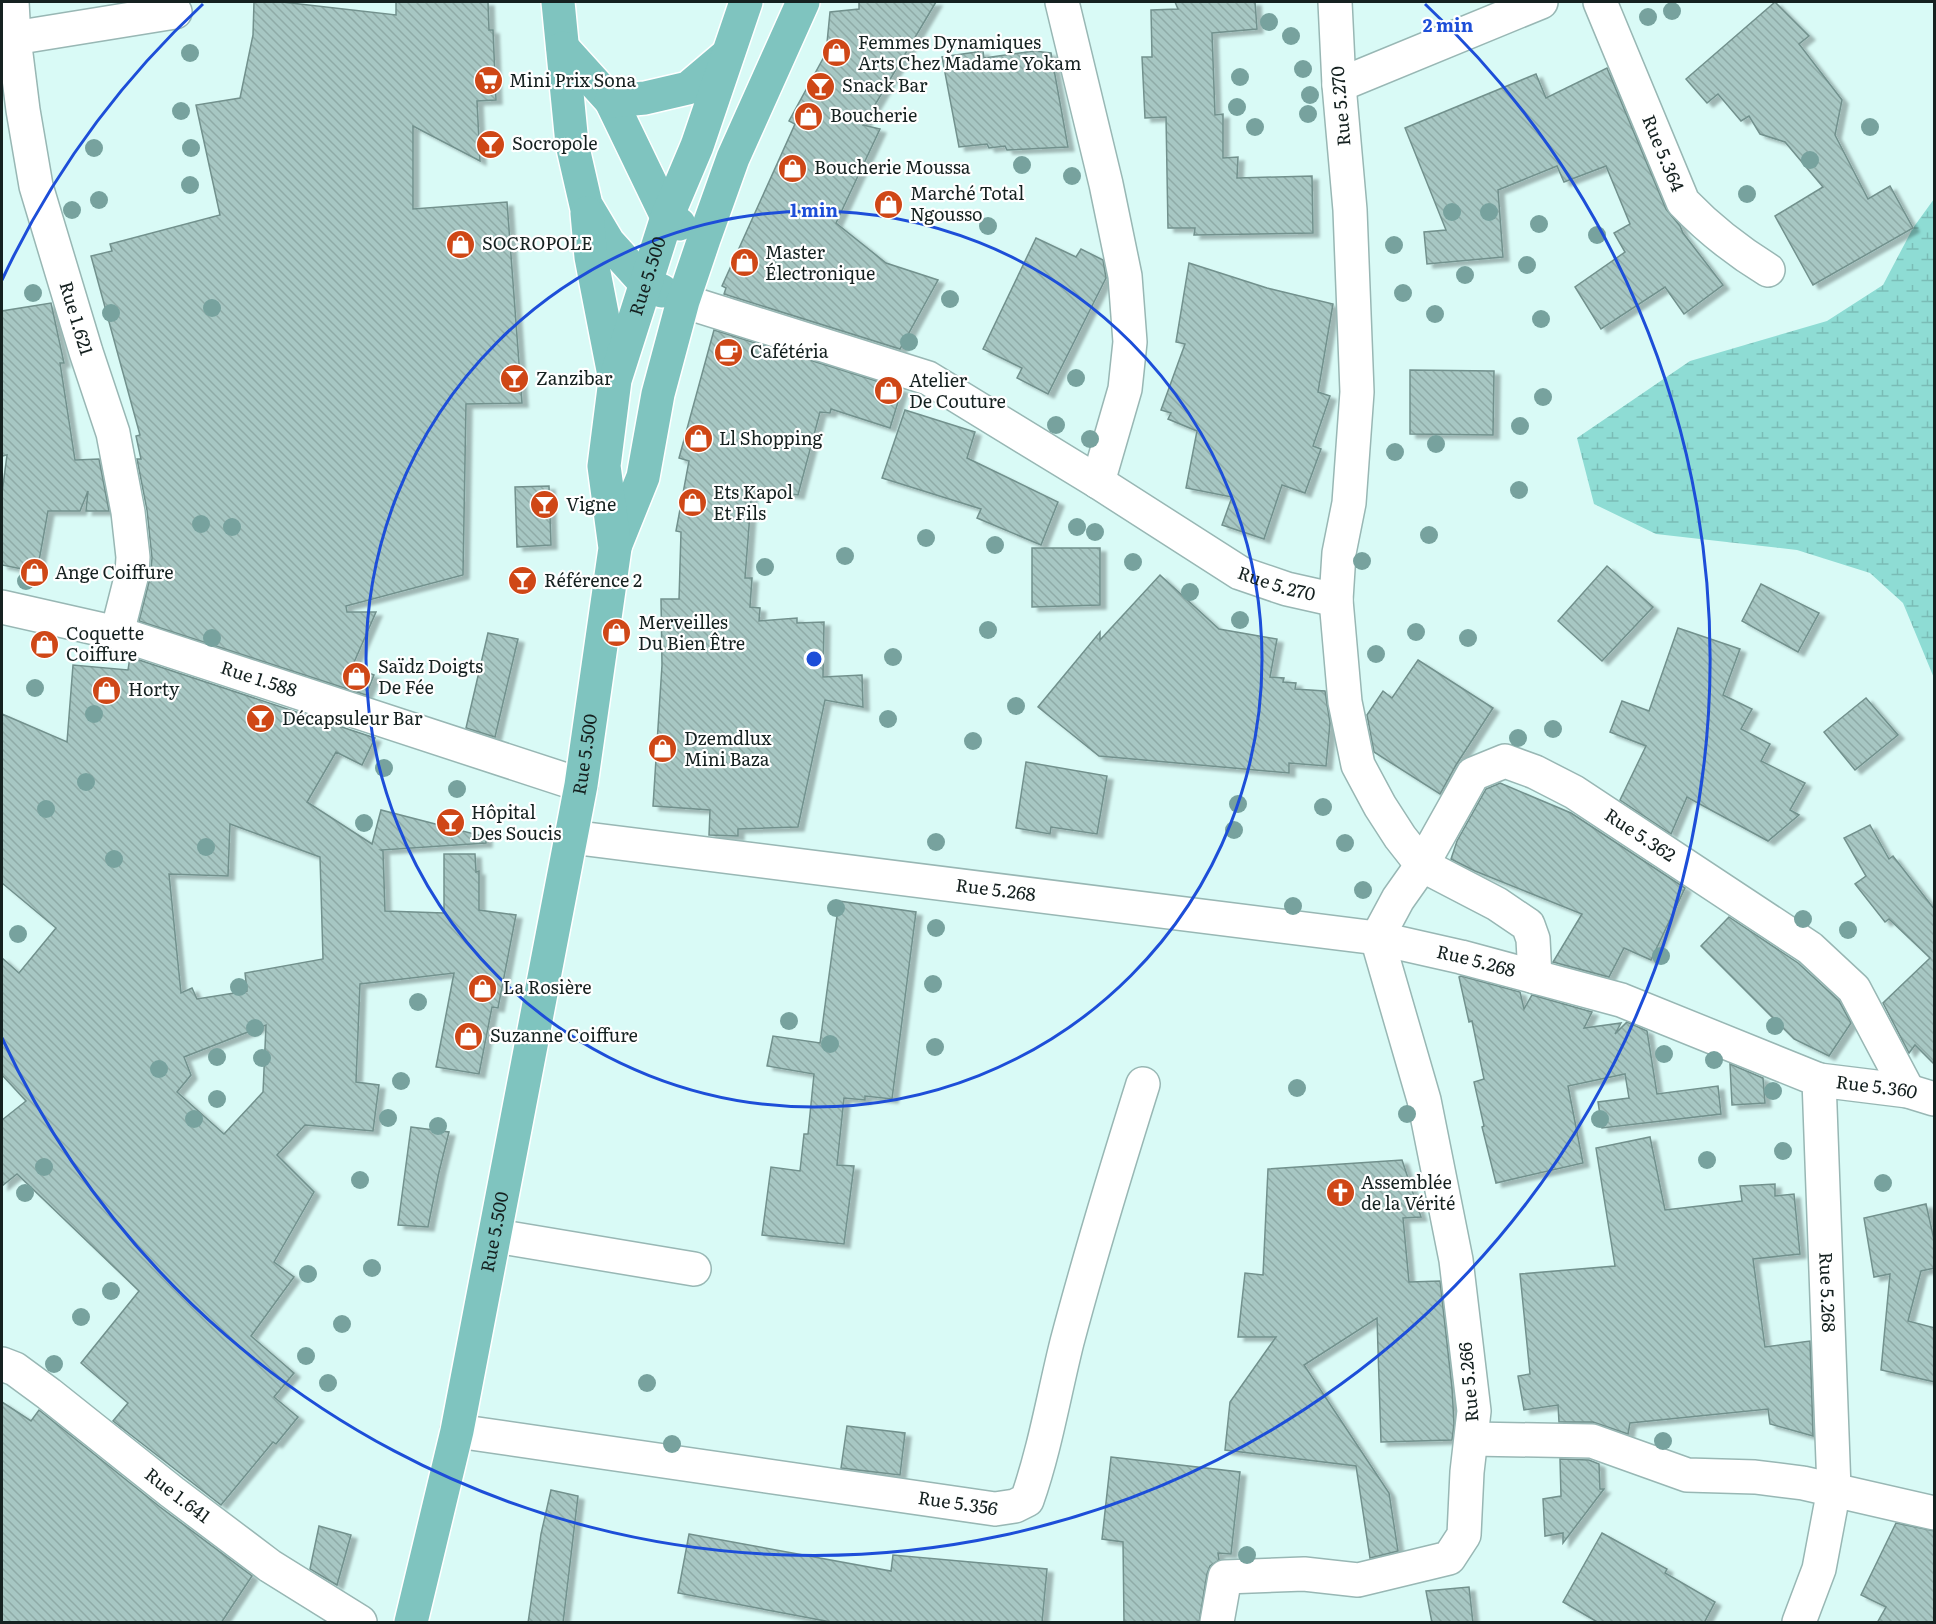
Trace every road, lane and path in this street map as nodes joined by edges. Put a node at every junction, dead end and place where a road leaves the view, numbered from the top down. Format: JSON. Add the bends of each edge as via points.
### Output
{"nodes":[{"id":1,"x":12,"y":2,"type":"edge"},
{"id":2,"x":558,"y":2,"type":"edge"},
{"id":3,"x":746,"y":2,"type":"edge"},
{"id":4,"x":803,"y":2,"type":"edge"},
{"id":5,"x":1062,"y":2,"type":"edge"},
{"id":6,"x":1335,"y":2,"type":"edge"},
{"id":7,"x":1541,"y":2,"type":"edge"},
{"id":8,"x":1600,"y":2,"type":"edge"},
{"id":9,"x":175,"y":12,"type":"dead end"},
{"id":10,"x":14,"y":38,"type":"junction"},
{"id":11,"x":563,"y":48,"type":"junction"},
{"id":12,"x":727,"y":55,"type":"junction"},
{"id":13,"x":1339,"y":85,"type":"junction"},
{"id":14,"x":611,"y":101,"type":"junction"},
{"id":15,"x":586,"y":205,"type":"junction"},
{"id":16,"x":667,"y":217,"type":"junction"},
{"id":17,"x":704,"y":239,"type":"junction"},
{"id":18,"x":1768,"y":270,"type":"dead end"},
{"id":19,"x":645,"y":284,"type":"junction"},
{"id":20,"x":682,"y":301,"type":"junction"},
{"id":21,"x":615,"y":380,"type":"junction"},
{"id":22,"x":1098,"y":482,"type":"junction"},
{"id":23,"x":615,"y":548,"type":"junction"},
{"id":24,"x":1335,"y":600,"type":"junction"},
{"id":25,"x":2,"y":607,"type":"edge"},
{"id":26,"x":117,"y":633,"type":"junction"},
{"id":27,"x":581,"y":785,"type":"junction"},
{"id":28,"x":571,"y":837,"type":"junction"},
{"id":29,"x":1422,"y":865,"type":"junction"},
{"id":30,"x":1377,"y":938,"type":"junction"},
{"id":31,"x":1534,"y":977,"type":"junction"},
{"id":32,"x":1819,"y":1080,"type":"junction"},
{"id":33,"x":1143,"y":1084,"type":"dead end"},
{"id":34,"x":1921,"y":1095,"type":"edge"},
{"id":35,"x":496,"y":1236,"type":"junction"},
{"id":36,"x":694,"y":1269,"type":"dead end"},
{"id":37,"x":2,"y":1364,"type":"edge"},
{"id":38,"x":457,"y":1431,"type":"junction"},
{"id":39,"x":1472,"y":1439,"type":"junction"},
{"id":40,"x":1834,"y":1489,"type":"junction"},
{"id":41,"x":1935,"y":1513,"type":"edge"},
{"id":42,"x":360,"y":1623,"type":"edge"},
{"id":43,"x":411,"y":1623,"type":"edge"},
{"id":44,"x":1217,"y":1623,"type":"edge"},
{"id":45,"x":1799,"y":1623,"type":"edge"}],
"edges":[{"from":1,"to":10,"type":"street","name":"Rue 1.621"},
{"from":2,"to":11,"type":"main road"},
{"from":3,"to":12,"type":"main road","name":"Rue 5.500"},
{"from":4,"to":17,"type":"main road","via":[[733,158]]},
{"from":5,"to":22,"type":"street","via":[[1106,184],[1126,287],[1130,342],[1125,389]]},
{"from":6,"to":13,"type":"street","name":"Rue 5.270"},
{"from":7,"to":13,"type":"street"},
{"from":8,"to":18,"type":"street","name":"Rue 5.364","via":[[1683,202],[1738,251]]},
{"from":9,"to":10,"type":"street"},
{"from":10,"to":26,"type":"street","name":"Rue 1.621","via":[[36,186],[113,433],[128,512],[132,574]]},
{"from":11,"to":14,"type":"main road"},
{"from":11,"to":15,"type":"main road","via":[[572,144]]},
{"from":12,"to":14,"type":"main road","via":[[688,88]]},
{"from":12,"to":16,"type":"main road","name":"Rue 5.500","via":[[697,146]]},
{"from":13,"to":24,"type":"street","name":"Rue 5.270","via":[[1350,210],[1357,392]]},
{"from":14,"to":16,"type":"main road"},
{"from":15,"to":19,"type":"main road","via":[[608,242]]},
{"from":15,"to":21,"type":"main road","via":[[591,257]]},
{"from":16,"to":17,"type":"main road"},
{"from":16,"to":19,"type":"main road","name":"Rue 5.500"},
{"from":17,"to":20,"type":"main road"},
{"from":19,"to":20,"type":"main road"},
{"from":19,"to":21,"type":"main road","name":"Rue 5.500"},
{"from":20,"to":22,"type":"street","name":"Rue 5.270","via":[[928,378]]},
{"from":20,"to":23,"type":"main road","via":[[658,394],[643,477]]},
{"from":21,"to":23,"type":"main road","name":"Rue 5.500","via":[[604,466]]},
{"from":22,"to":24,"type":"street","name":"Rue 5.270","via":[[1240,573]]},
{"from":23,"to":27,"type":"main road","name":"Rue 5.500"},
{"from":24,"to":29,"type":"street","via":[[1345,702],[1358,765],[1380,806]]},
{"from":25,"to":26,"type":"street","name":"Rue 1.588"},
{"from":26,"to":27,"type":"street","name":"Rue 1.588"},
{"from":27,"to":28,"type":"main road","name":"Rue 5.500"},
{"from":28,"to":30,"type":"street","name":"Rue 5.268"},
{"from":28,"to":35,"type":"main road","name":"Rue 5.500"},
{"from":29,"to":30,"type":"street","name":"Rue 5.362"},
{"from":29,"to":31,"type":"street","via":[[1497,904],[1528,925],[1533,939]]},
{"from":29,"to":34,"type":"street","name":"Rue 5.362","via":[[1473,774],[1505,761],[1534,772],[1574,792],[1810,948],[1854,989]]},
{"from":30,"to":31,"type":"street","name":"Rue 5.268"},
{"from":30,"to":39,"type":"street","name":"Rue 5.266","via":[[1424,1100],[1456,1260],[1474,1411]]},
{"from":31,"to":32,"type":"street","name":"Rue 5.268","via":[[1621,1000]]},
{"from":32,"to":34,"type":"street","name":"Rue 5.360"},
{"from":32,"to":40,"type":"street","name":"Rue 5.268"},
{"from":33,"to":38,"type":"street","name":"Rue 5.356","via":[[1093,1243],[1027,1500],[995,1509]]},
{"from":35,"to":36,"type":"street"},
{"from":35,"to":38,"type":"main road","name":"Rue 5.500"},
{"from":37,"to":42,"type":"street","name":"Rue 1.641","via":[[49,1394],[270,1566]]},
{"from":38,"to":43,"type":"main road","name":"Rue 5.500"},
{"from":39,"to":40,"type":"street","via":[[1592,1441],[1687,1475],[1755,1477]]},
{"from":39,"to":44,"type":"street","name":"Rue 5.266","via":[[1464,1535],[1449,1558],[1358,1580],[1304,1574],[1225,1577]]},
{"from":40,"to":41,"type":"street"},
{"from":40,"to":45,"type":"street","name":"Rue 5.268","via":[[1819,1569]]}]}
